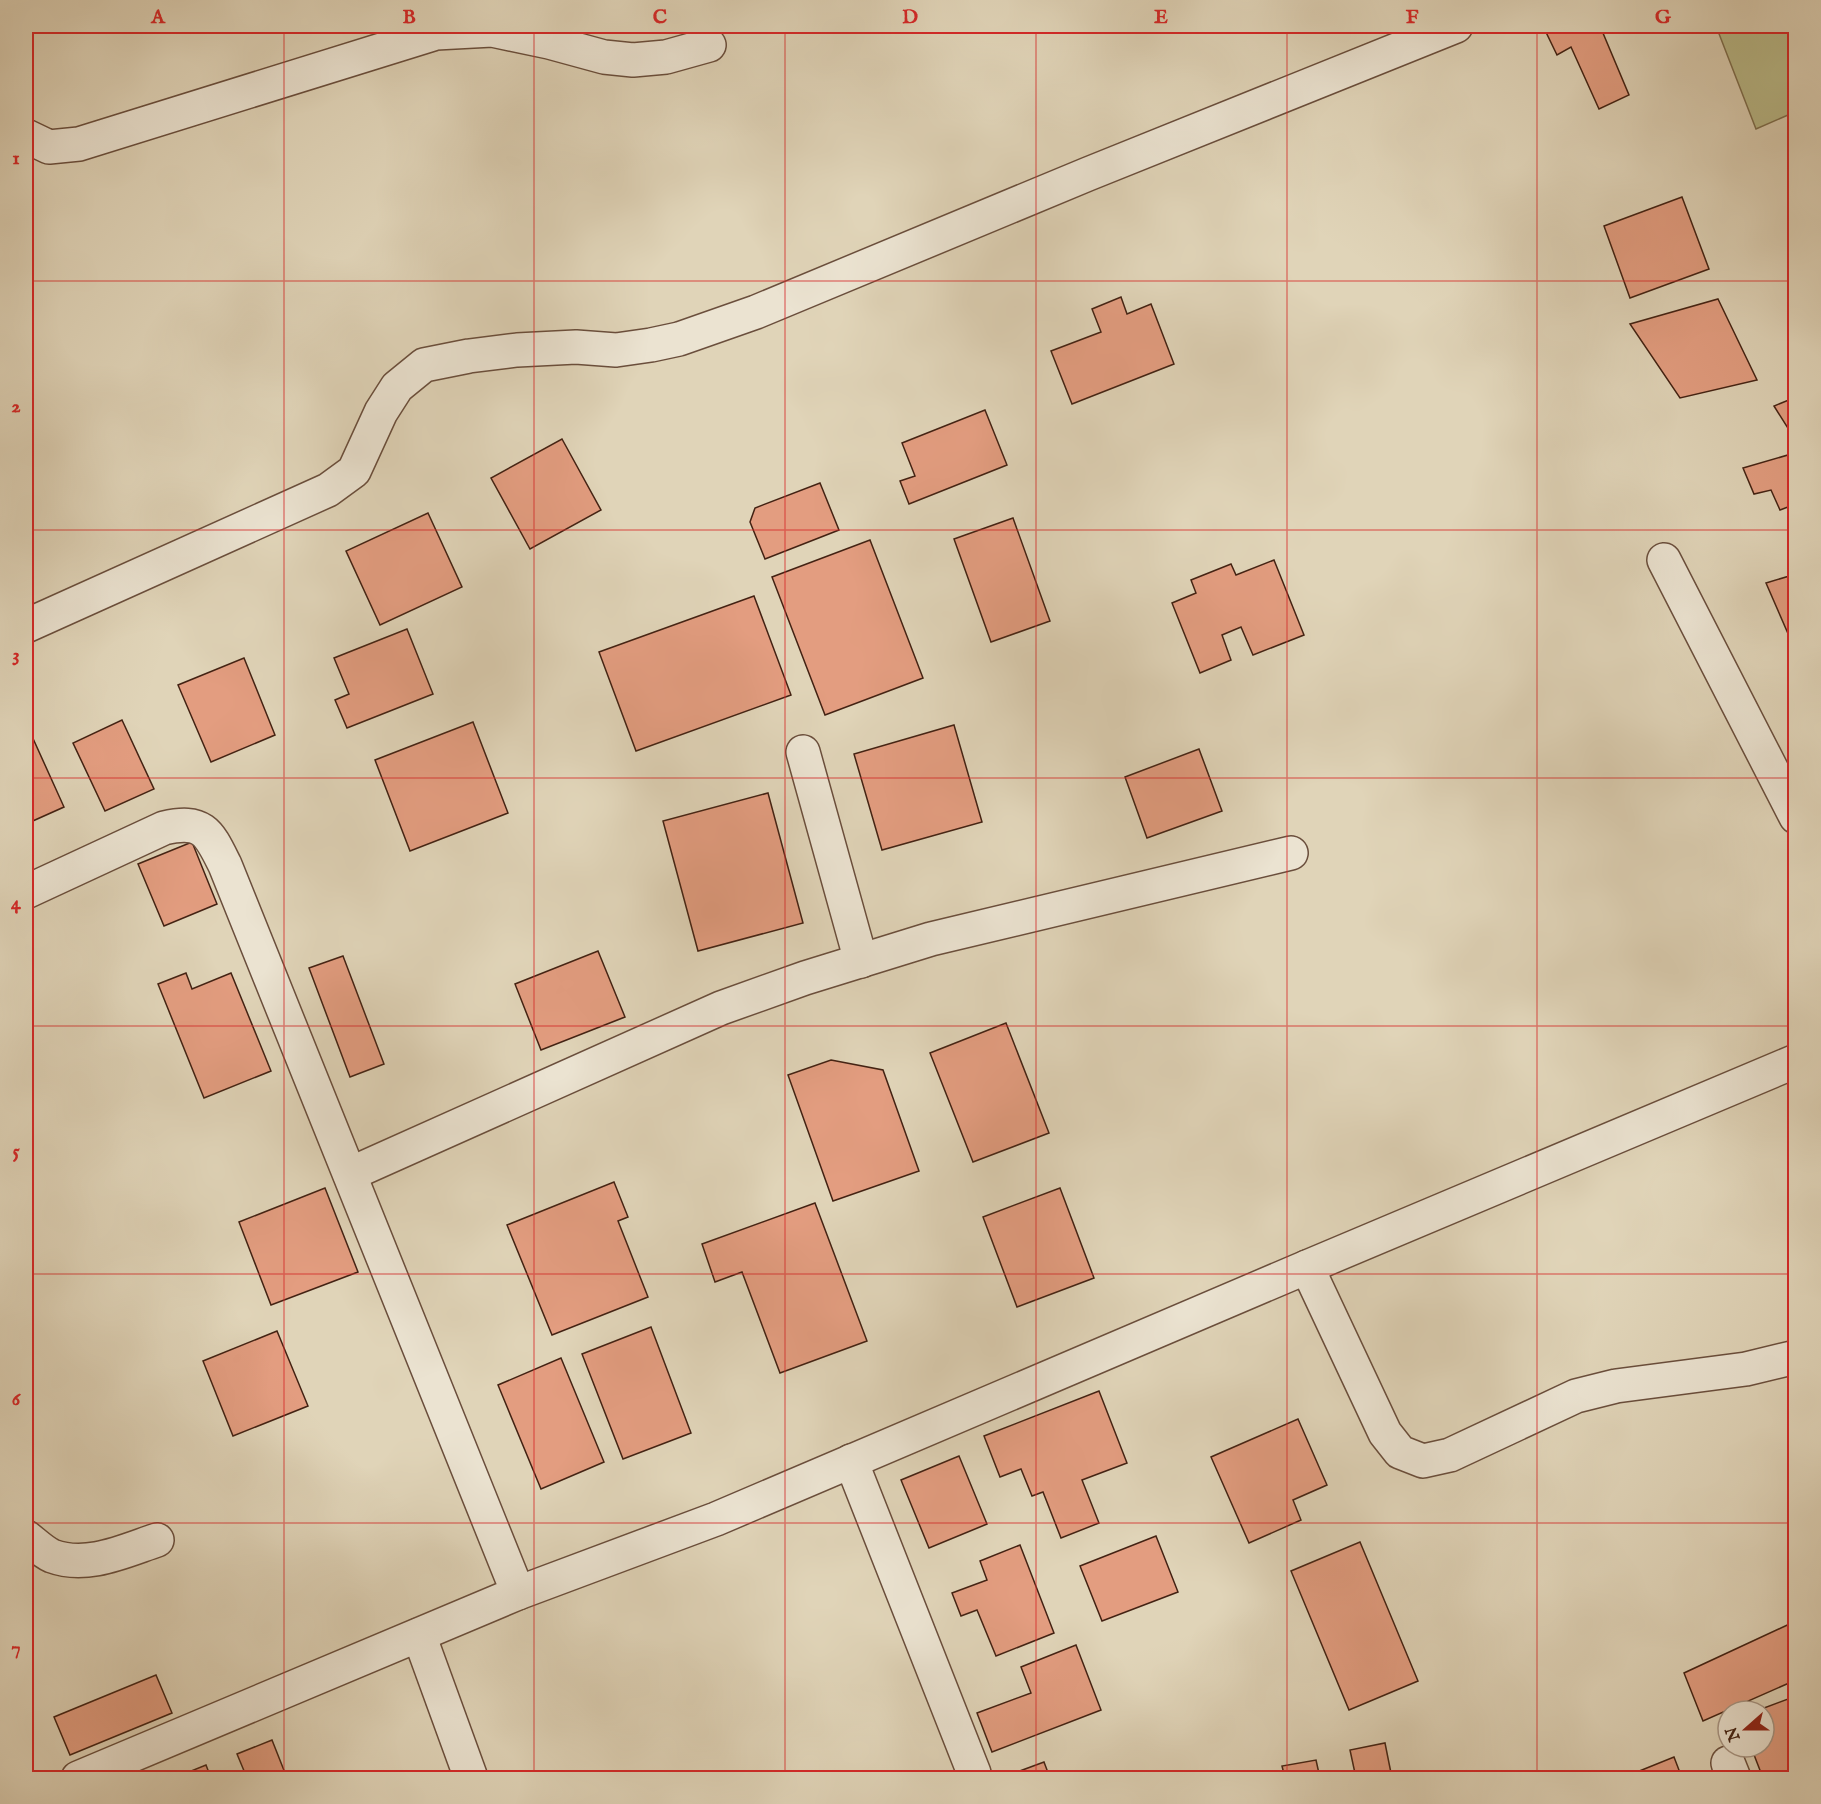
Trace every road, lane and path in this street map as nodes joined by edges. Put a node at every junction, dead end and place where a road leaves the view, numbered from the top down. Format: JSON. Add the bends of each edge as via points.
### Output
{"nodes":[{"id":1,"x":1456,"y":26,"type":"edge"},
{"id":2,"x":709,"y":45,"type":"dead end"},
{"id":3,"x":26,"y":136,"type":"edge"},
{"id":4,"x":1664,"y":560,"type":"dead end"},
{"id":5,"x":26,"y":626,"type":"edge"},
{"id":6,"x":802,"y":752,"type":"dead end"},
{"id":7,"x":1796,"y":817,"type":"edge"},
{"id":8,"x":1291,"y":854,"type":"dead end"},
{"id":9,"x":26,"y":892,"type":"edge"},
{"id":10,"x":861,"y":961,"type":"junction"},
{"id":11,"x":1796,"y":1061,"type":"edge"},
{"id":12,"x":350,"y":1174,"type":"junction"},
{"id":13,"x":1307,"y":1267,"type":"junction"},
{"id":14,"x":1796,"y":1356,"type":"edge"},
{"id":15,"x":851,"y":1461,"type":"junction"},
{"id":16,"x":26,"y":1537,"type":"edge"},
{"id":17,"x":157,"y":1540,"type":"dead end"},
{"id":18,"x":518,"y":1593,"type":"junction"},
{"id":19,"x":419,"y":1635,"type":"junction"},
{"id":20,"x":974,"y":1773,"type":"dead end"},
{"id":21,"x":78,"y":1779,"type":"edge"},
{"id":22,"x":471,"y":1779,"type":"edge"}],
"edges":[{"from":1,"to":5,"type":"street","via":[[756,312],[690,335],[616,350],[517,350],[424,365],[397,387],[354,471],[328,490]]},
{"from":2,"to":3,"type":"street","via":[[666,57],[633,60],[604,57],[492,30],[436,33],[79,144],[49,147]]},
{"from":4,"to":7,"type":"street"},
{"from":6,"to":10,"type":"street"},
{"from":8,"to":10,"type":"street","via":[[931,939]]},
{"from":9,"to":12,"type":"street","via":[[165,828],[181,824],[199,827],[212,839],[225,865]]},
{"from":10,"to":12,"type":"street","via":[[721,1008]]},
{"from":11,"to":13,"type":"street"},
{"from":12,"to":18,"type":"street"},
{"from":13,"to":14,"type":"street","via":[[1384,1433],[1400,1452],[1423,1461],[1450,1455],[1576,1396],[1616,1386],[1746,1369]]},
{"from":13,"to":15,"type":"street"},
{"from":15,"to":18,"type":"street","via":[[716,1519]]},
{"from":15,"to":20,"type":"street"},
{"from":16,"to":17,"type":"street","via":[[51,1556],[76,1560],[106,1557]]},
{"from":18,"to":19,"type":"street"},
{"from":19,"to":21,"type":"street"},
{"from":19,"to":22,"type":"street"}]}
